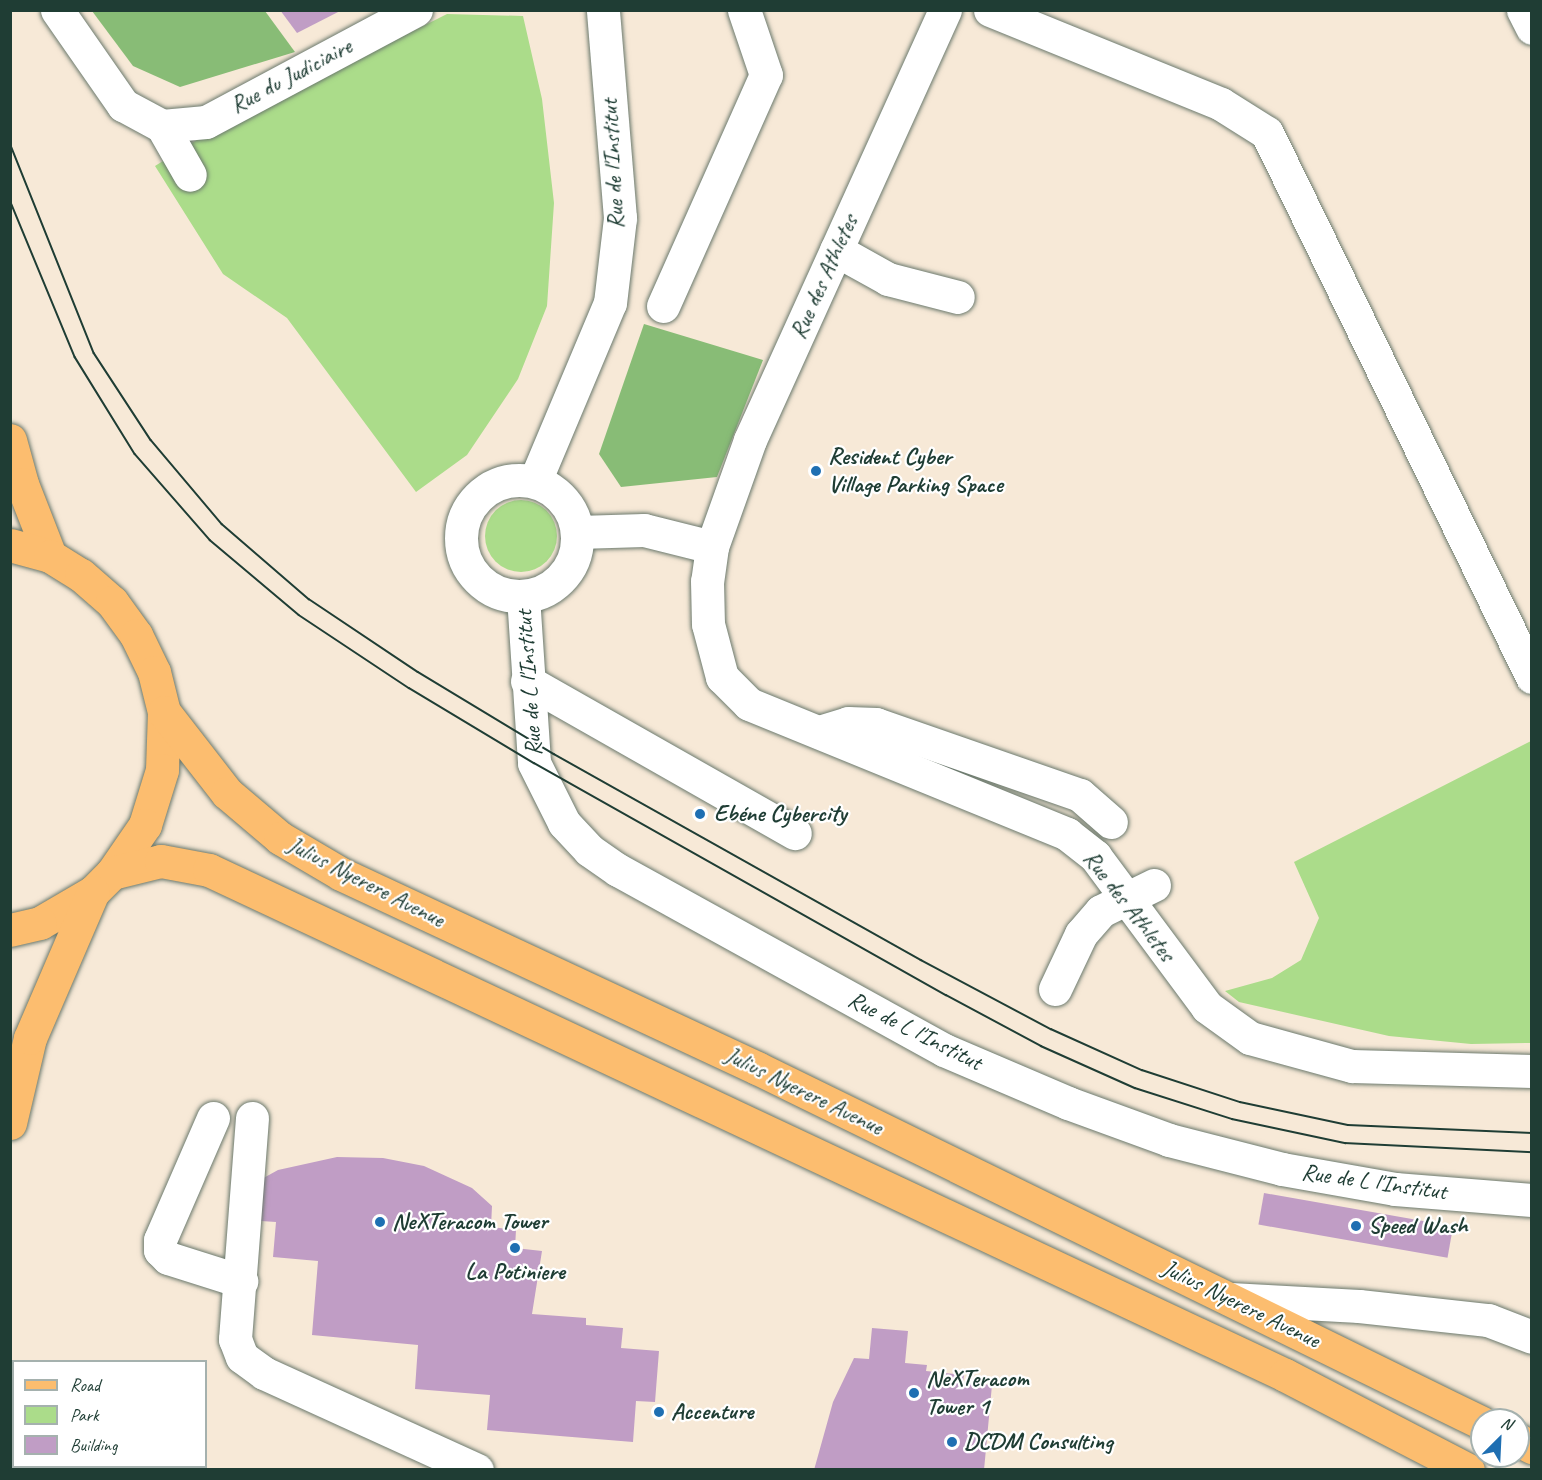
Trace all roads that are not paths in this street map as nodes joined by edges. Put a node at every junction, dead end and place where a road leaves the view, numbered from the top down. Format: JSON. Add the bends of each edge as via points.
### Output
{"nodes":[{"id":1,"x":57,"y":10,"type":"edge"},
{"id":2,"x":416,"y":10,"type":"edge"},
{"id":3,"x":603,"y":10,"type":"edge"},
{"id":4,"x":744,"y":10,"type":"edge"},
{"id":5,"x":945,"y":10,"type":"edge"},
{"id":6,"x":990,"y":10,"type":"edge"},
{"id":7,"x":1523,"y":10,"type":"edge"},
{"id":8,"x":1532,"y":28,"type":"edge"},
{"id":9,"x":162,"y":126,"type":"junction"},
{"id":10,"x":190,"y":175,"type":"dead end"},
{"id":11,"x":836,"y":250,"type":"junction"},
{"id":12,"x":958,"y":297,"type":"dead end"},
{"id":13,"x":663,"y":306,"type":"dead end"},
{"id":14,"x":10,"y":441,"type":"edge"},
{"id":15,"x":535,"y":481,"type":"junction"},
{"id":16,"x":578,"y":532,"type":"junction"},
{"id":17,"x":10,"y":545,"type":"edge"},
{"id":18,"x":712,"y":547,"type":"junction"},
{"id":19,"x":50,"y":556,"type":"junction"},
{"id":20,"x":523,"y":596,"type":"junction"},
{"id":21,"x":1532,"y":677,"type":"edge"},
{"id":22,"x":527,"y":681,"type":"junction"},
{"id":23,"x":164,"y":712,"type":"junction"},
{"id":24,"x":819,"y":732,"type":"junction"},
{"id":25,"x":1111,"y":822,"type":"dead end"},
{"id":26,"x":795,"y":833,"type":"dead end"},
{"id":27,"x":103,"y":882,"type":"junction"},
{"id":28,"x":1154,"y":885,"type":"dead end"},
{"id":29,"x":1126,"y":900,"type":"junction"},
{"id":30,"x":10,"y":930,"type":"edge"},
{"id":31,"x":1055,"y":989,"type":"dead end"},
{"id":32,"x":1532,"y":1071,"type":"edge"},
{"id":33,"x":213,"y":1118,"type":"dead end"},
{"id":34,"x":252,"y":1118,"type":"dead end"},
{"id":35,"x":10,"y":1123,"type":"edge"},
{"id":36,"x":1532,"y":1200,"type":"edge"},
{"id":37,"x":241,"y":1281,"type":"junction"},
{"id":38,"x":1230,"y":1299,"type":"junction"},
{"id":39,"x":1532,"y":1337,"type":"edge"},
{"id":40,"x":1470,"y":1417,"type":"edge"},
{"id":41,"x":477,"y":1470,"type":"edge"},
{"id":42,"x":1468,"y":1470,"type":"edge"}],
"edges":[{"from":1,"to":9,"type":"street","via":[[123,105]]},
{"from":2,"to":9,"type":"street","name":"Rue du Judiciaire","via":[[206,122]]},
{"from":3,"to":15,"type":"street","name":"Rue de l'Institut","via":[[620,218],[610,303]]},
{"from":4,"to":13,"type":"street","via":[[766,75]]},
{"from":5,"to":11,"type":"street","name":"Rue des Athletes"},
{"from":6,"to":21,"type":"street","via":[[1221,104],[1267,133]]},
{"from":7,"to":8,"type":"street"},
{"from":9,"to":10,"type":"street"},
{"from":11,"to":12,"type":"street","via":[[888,279]]},
{"from":11,"to":18,"type":"street","name":"Rue des Athletes","via":[[750,440]]},
{"from":14,"to":19,"type":"main road"},
{"from":15,"to":16,"type":"street","via":[[564,499]]},
{"from":15,"to":20,"type":"street","via":[[516,479],[481,494],[469,508],[460,545],[475,576],[489,587]]},
{"from":16,"to":18,"type":"street","via":[[644,530]]},
{"from":16,"to":20,"type":"street","via":[[569,568],[557,582]]},
{"from":17,"to":19,"type":"main road","name":"Julius Nyerere Avenue"},
{"from":18,"to":24,"type":"street","name":"Rue des Athletes","via":[[708,624],[722,676],[749,704]]},
{"from":19,"to":23,"type":"main road","name":"Julius Nyerere Avenue","via":[[81,575],[112,602],[136,635],[154,672]]},
{"from":20,"to":22,"type":"street","name":"Rue de L l'Institut"},
{"from":22,"to":26,"type":"street"},
{"from":22,"to":36,"type":"street","name":"Rue de L l'Institut","via":[[534,763],[564,823],[589,850],[944,1050],[1068,1103],[1169,1140],[1282,1169],[1395,1189]]},
{"from":23,"to":27,"type":"main road","name":"Julius Nyerere Avenue","via":[[162,770],[145,825]]},
{"from":23,"to":38,"type":"main road","name":"Julius Nyerere Avenue","via":[[227,793],[280,838],[341,874],[758,1068]]},
{"from":24,"to":25,"type":"street","via":[[848,723],[876,724],[1080,795]]},
{"from":24,"to":29,"type":"street","name":"Rue des Athletes","via":[[1067,834],[1095,856]]},
{"from":27,"to":30,"type":"main road","name":"Julius Nyerere Avenue","via":[[40,923]]},
{"from":27,"to":35,"type":"main road","via":[[30,1038]]},
{"from":27,"to":42,"type":"main road","name":"Julius Nyerere Avenue","via":[[161,861],[209,870],[1285,1375]]},
{"from":28,"to":29,"type":"street"},
{"from":29,"to":31,"type":"street","via":[[1101,910],[1081,934]]},
{"from":29,"to":32,"type":"street","name":"Rue des Athletes","via":[[1207,1007],[1250,1038],[1352,1066]]},
{"from":33,"to":37,"type":"street","via":[[160,1240],[160,1250],[168,1258]]},
{"from":34,"to":37,"type":"street"},
{"from":37,"to":41,"type":"street","via":[[235,1339],[242,1357],[264,1373]]},
{"from":38,"to":39,"type":"street","via":[[1359,1306],[1488,1320]]},
{"from":38,"to":40,"type":"main road","name":"Julius Nyerere Avenue"}]}
